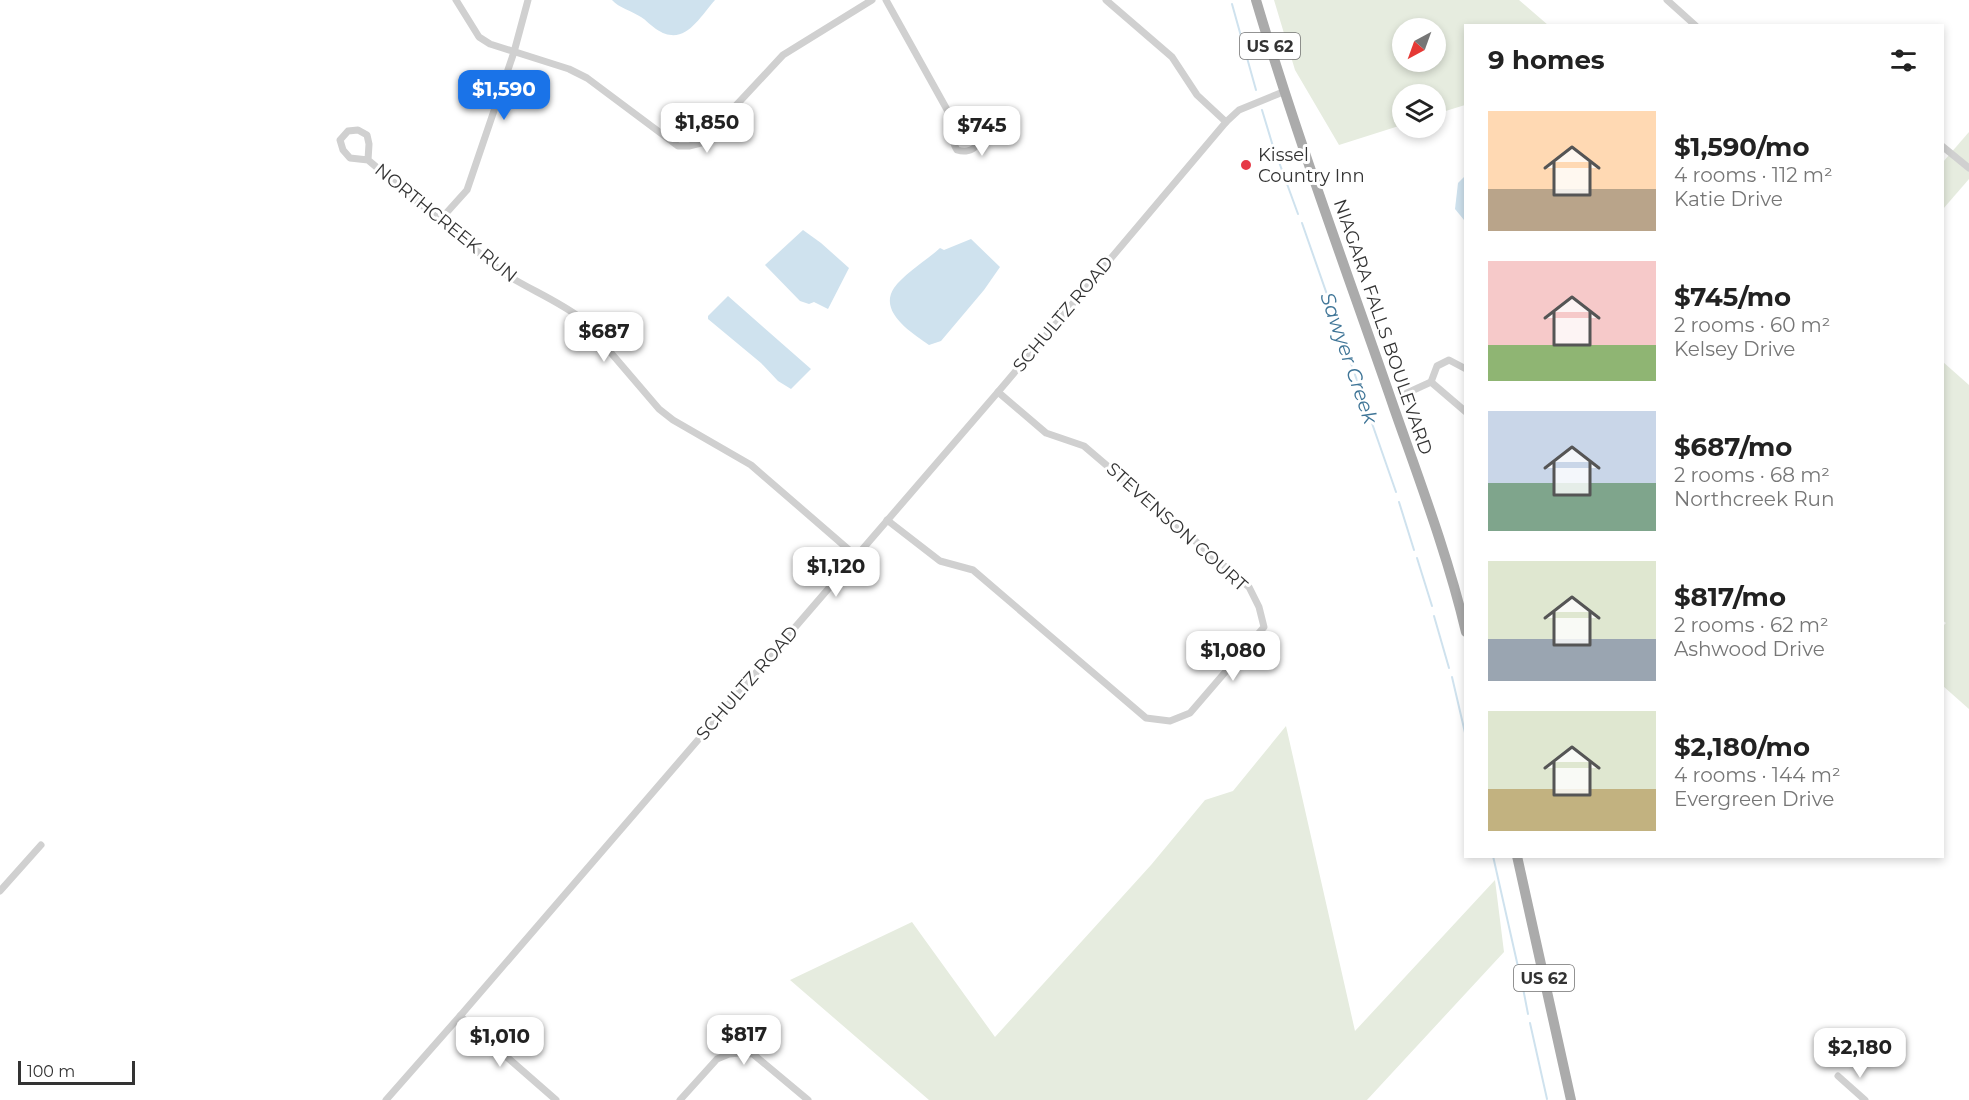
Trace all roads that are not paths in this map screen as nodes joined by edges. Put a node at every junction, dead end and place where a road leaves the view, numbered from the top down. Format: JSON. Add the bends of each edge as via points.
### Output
{"nodes":[{"id":1,"x":456,"y":0,"type":"edge"},
{"id":2,"x":528,"y":0,"type":"edge"},
{"id":3,"x":872,"y":0,"type":"edge"},
{"id":4,"x":886,"y":0,"type":"edge"},
{"id":5,"x":1106,"y":0,"type":"edge"},
{"id":6,"x":1256,"y":0,"type":"edge"},
{"id":7,"x":1667,"y":0,"type":"edge"},
{"id":8,"x":1694,"y":24,"type":"edge"},
{"id":9,"x":514,"y":52,"type":"junction"},
{"id":10,"x":1283,"y":92,"type":"junction"},
{"id":11,"x":1226,"y":122,"type":"junction"},
{"id":12,"x":955,"y":124,"type":"junction"},
{"id":13,"x":1944,"y":148,"type":"edge"},
{"id":14,"x":368,"y":159,"type":"junction"},
{"id":15,"x":1969,"y":168,"type":"edge"},
{"id":16,"x":440,"y":220,"type":"junction"},
{"id":17,"x":1464,"y":368,"type":"edge"},
{"id":18,"x":1431,"y":382,"type":"junction"},
{"id":19,"x":998,"y":392,"type":"junction"},
{"id":20,"x":1407,"y":393,"type":"dead end"},
{"id":21,"x":1464,"y":410,"type":"edge"},
{"id":22,"x":887,"y":520,"type":"junction"},
{"id":23,"x":856,"y":556,"type":"junction"},
{"id":24,"x":1464,"y":624,"type":"edge"},
{"id":25,"x":41,"y":845,"type":"dead end"},
{"id":26,"x":1517,"y":858,"type":"edge"},
{"id":27,"x":0,"y":891,"type":"edge"},
{"id":28,"x":460,"y":1016,"type":"junction"},
{"id":29,"x":1838,"y":1076,"type":"dead end"},
{"id":30,"x":386,"y":1100,"type":"edge"},
{"id":31,"x":556,"y":1100,"type":"edge"},
{"id":32,"x":680,"y":1100,"type":"edge"},
{"id":33,"x":808,"y":1100,"type":"edge"},
{"id":34,"x":1571,"y":1100,"type":"edge"},
{"id":35,"x":1865,"y":1100,"type":"edge"}],
"edges":[{"from":1,"to":9,"type":"street","via":[[479,37]]},
{"from":2,"to":9,"type":"street"},
{"from":3,"to":9,"type":"street","via":[[783,55],[701,143],[689,146],[667,140],[587,78]]},
{"from":4,"to":12,"type":"street"},
{"from":5,"to":11,"type":"street","via":[[1172,57],[1197,95]]},
{"from":6,"to":10,"type":"main road","name":"NIAGARA FALLS BOULEVARD","number":"US 62"},
{"from":7,"to":8,"type":"street"},
{"from":9,"to":16,"type":"street","via":[[467,190]]},
{"from":10,"to":11,"type":"street","name":"SCHULTZ ROAD","via":[[1239,110]]},
{"from":10,"to":24,"type":"main road","name":"NIAGARA FALLS BOULEVARD","number":"US 62","via":[[1434,523]]},
{"from":11,"to":19,"type":"street","name":"SCHULTZ ROAD"},
{"from":12,"to":12,"type":"street","via":[[951,137],[957,150],[971,151],[977,145],[975,130],[961,121]]},
{"from":13,"to":15,"type":"street"},
{"from":14,"to":14,"type":"street","name":"NORTHCREEK RUN","via":[[350,158],[343,150],[340,140],[348,131],[358,130],[367,135]]},
{"from":14,"to":16,"type":"street","name":"NORTHCREEK RUN"},
{"from":16,"to":23,"type":"street","name":"NORTHCREEK RUN","via":[[502,272],[582,319],[660,409],[751,465]]},
{"from":17,"to":18,"type":"street","via":[[1449,360],[1437,366]]},
{"from":18,"to":20,"type":"street"},
{"from":18,"to":21,"type":"street"},
{"from":19,"to":22,"type":"street","name":"SCHULTZ ROAD"},
{"from":19,"to":22,"type":"street","name":"STEVENSON COURT","via":[[1046,433],[1084,446],[1249,587],[1264,627],[1234,662],[1190,712],[1170,721],[1146,718],[973,570],[940,561]]},
{"from":22,"to":23,"type":"street","name":"SCHULTZ ROAD"},
{"from":23,"to":28,"type":"street","name":"SCHULTZ ROAD"},
{"from":25,"to":27,"type":"street"},
{"from":26,"to":34,"type":"main road","number":"US 62"},
{"from":28,"to":30,"type":"street","name":"SCHULTZ ROAD"},
{"from":28,"to":31,"type":"street"},
{"from":29,"to":35,"type":"street"},
{"from":32,"to":33,"type":"street","via":[[717,1059],[740,1053],[753,1054]]}]}
